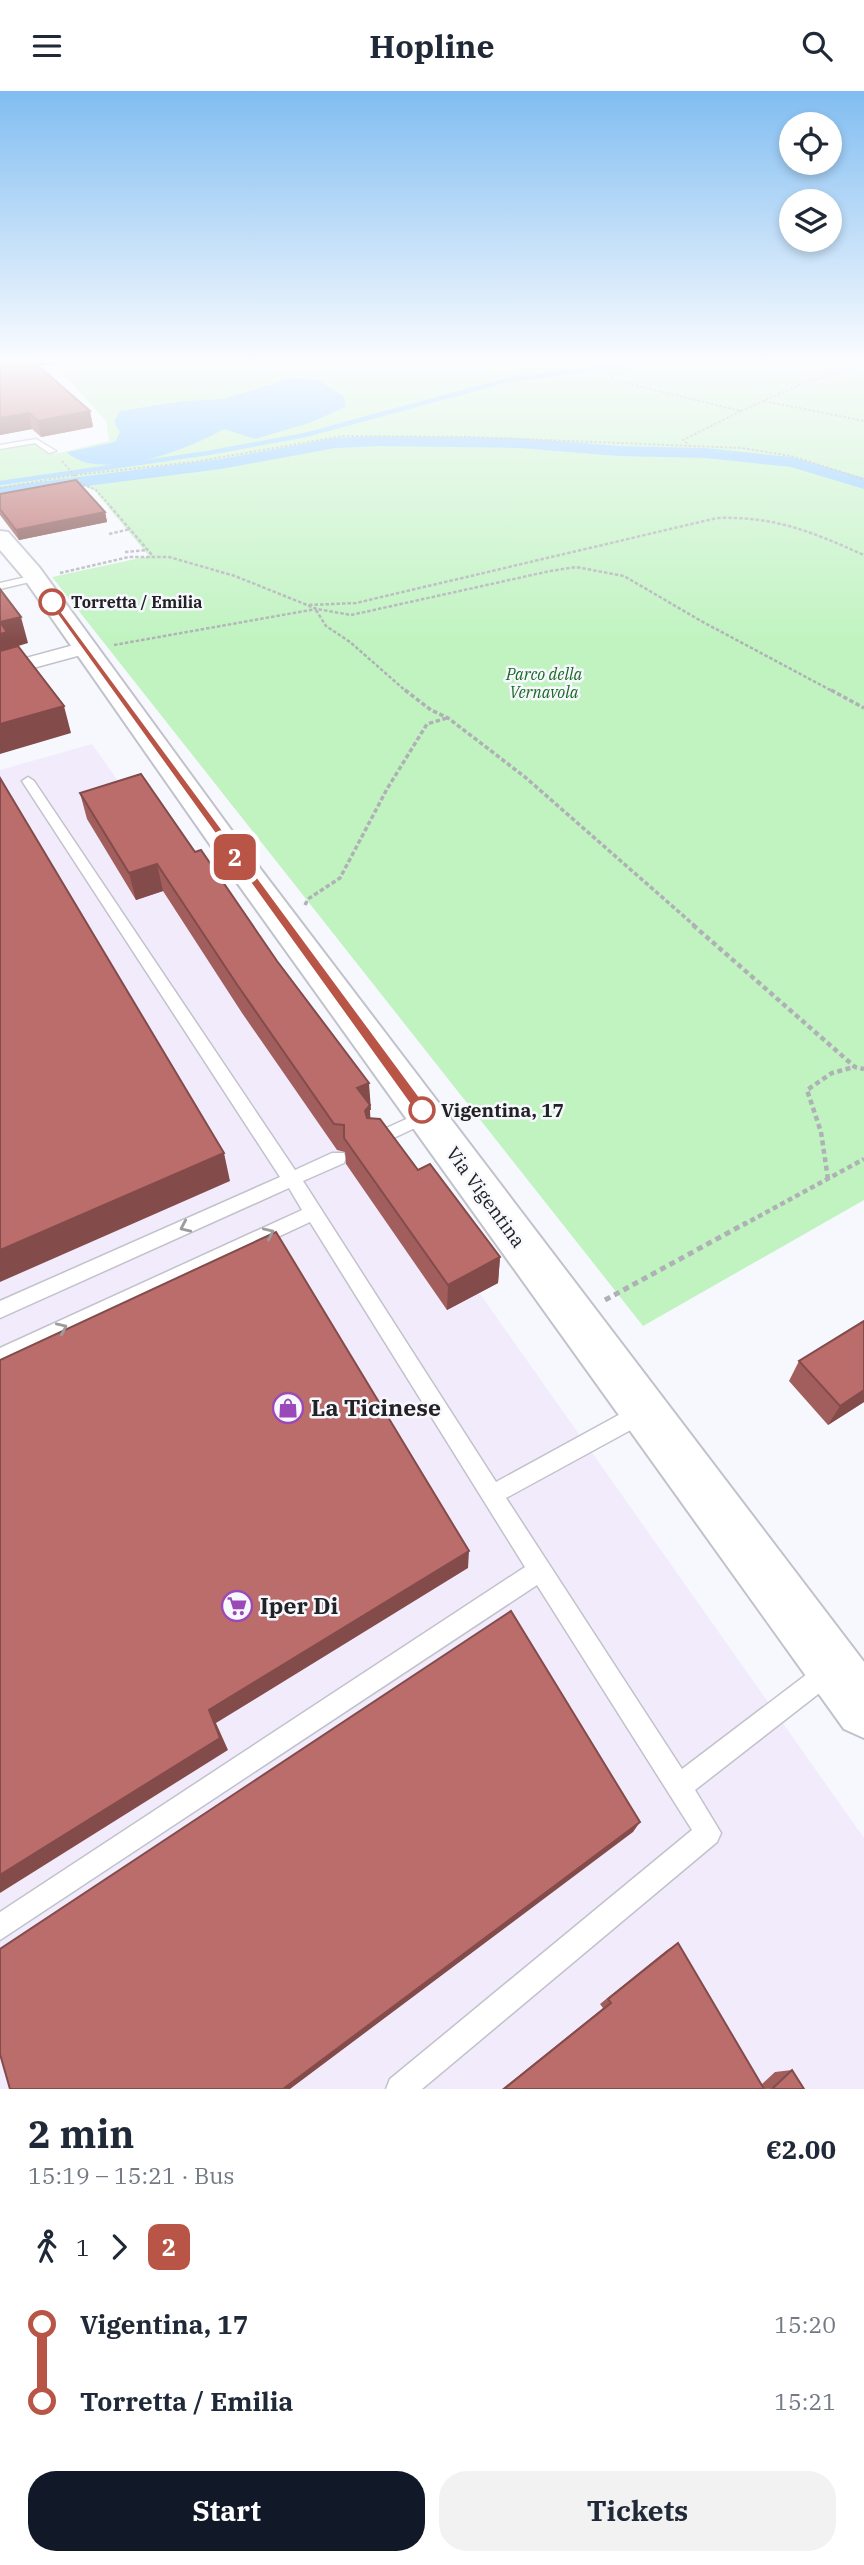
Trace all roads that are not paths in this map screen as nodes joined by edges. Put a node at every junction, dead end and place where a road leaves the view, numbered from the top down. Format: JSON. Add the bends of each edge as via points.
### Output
{"nodes":[{"id":1,"x":0,"y":537,"type":"edge"},
{"id":2,"x":46,"y":576,"type":"junction"},
{"id":3,"x":0,"y":586,"type":"edge"},
{"id":4,"x":99,"y":647,"type":"junction"},
{"id":5,"x":0,"y":671,"type":"edge"},
{"id":6,"x":28,"y":781,"type":"dead end"},
{"id":7,"x":426,"y":1116,"type":"junction"},
{"id":8,"x":377,"y":1139,"type":"edge"},
{"id":9,"x":338,"y":1158,"type":"dead end"},
{"id":10,"x":292,"y":1179,"type":"junction"},
{"id":11,"x":313,"y":1213,"type":"junction"},
{"id":12,"x":0,"y":1310,"type":"edge"},
{"id":13,"x":0,"y":1357,"type":"edge"},
{"id":14,"x":644,"y":1412,"type":"junction"},
{"id":15,"x":492,"y":1495,"type":"junction"},
{"id":16,"x":540,"y":1570,"type":"junction"},
{"id":17,"x":834,"y":1668,"type":"junction"},
{"id":18,"x":864,"y":1709,"type":"edge"},
{"id":19,"x":679,"y":1787,"type":"junction"},
{"id":20,"x":0,"y":1927,"type":"edge"},
{"id":21,"x":400,"y":2089,"type":"edge"}],
"edges":[{"from":1,"to":2,"type":"street","name":"Via Vigentina"},
{"from":2,"to":3,"type":"lane"},
{"from":2,"to":4,"type":"street","name":"Via Vigentina"},
{"from":4,"to":5,"type":"street"},
{"from":4,"to":7,"type":"street","name":"Via Vigentina"},
{"from":6,"to":10,"type":"lane"},
{"from":7,"to":8,"type":"lane"},
{"from":7,"to":14,"type":"street","name":"Via Vigentina"},
{"from":9,"to":10,"type":"lane"},
{"from":10,"to":11,"type":"lane"},
{"from":10,"to":12,"type":"lane","one_way":true},
{"from":13,"to":11,"type":"lane","one_way":true},
{"from":11,"to":15,"type":"lane"},
{"from":14,"to":15,"type":"lane"},
{"from":14,"to":17,"type":"street","name":"Via Vigentina"},
{"from":15,"to":16,"type":"lane"},
{"from":16,"to":19,"type":"lane"},
{"from":16,"to":20,"type":"lane"},
{"from":17,"to":18,"type":"street","name":"Via Vigentina"},
{"from":17,"to":19,"type":"lane"},
{"from":19,"to":21,"type":"lane","via":[[708,1833]]}]}
